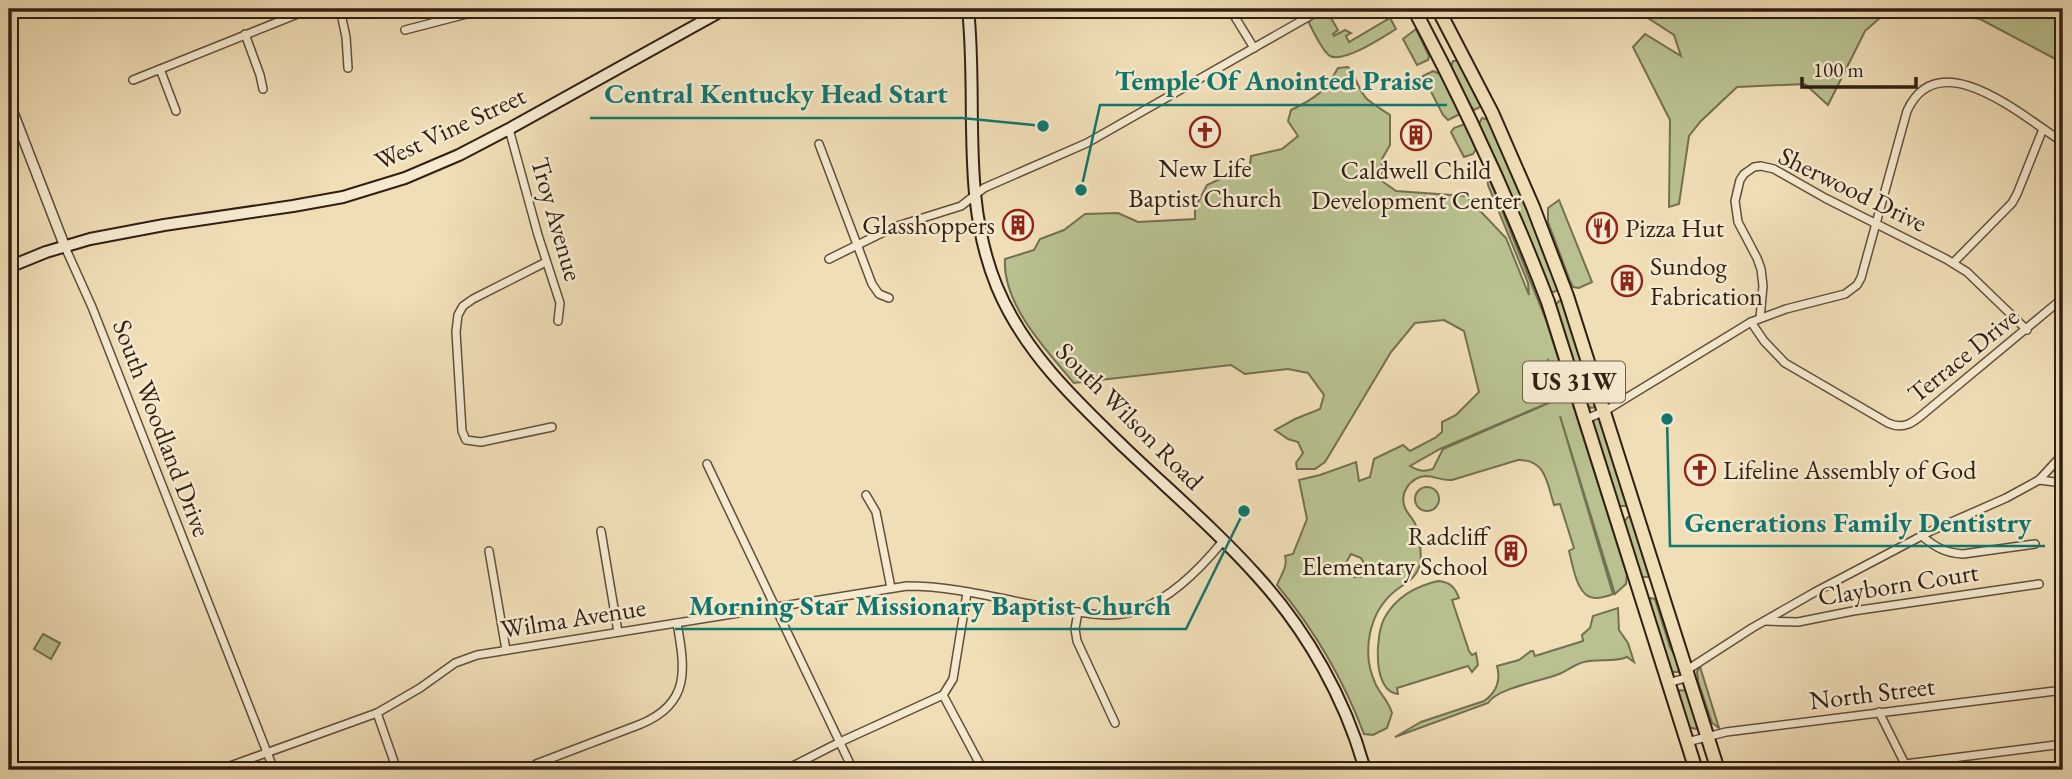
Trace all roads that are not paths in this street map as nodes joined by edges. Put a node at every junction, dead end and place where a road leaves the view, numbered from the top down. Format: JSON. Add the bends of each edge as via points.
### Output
{"nodes":[{"id":1,"x":310,"y":9,"type":"edge"},
{"id":2,"x":340,"y":9,"type":"edge"},
{"id":3,"x":486,"y":9,"type":"edge"},
{"id":4,"x":725,"y":9,"type":"edge"},
{"id":5,"x":968,"y":9,"type":"edge"},
{"id":6,"x":1230,"y":9,"type":"edge"},
{"id":7,"x":1322,"y":9,"type":"edge"},
{"id":8,"x":1414,"y":9,"type":"edge"},
{"id":9,"x":1438,"y":9,"type":"edge"},
{"id":10,"x":405,"y":30,"type":"dead end"},
{"id":11,"x":246,"y":34,"type":"junction"},
{"id":12,"x":1254,"y":48,"type":"junction"},
{"id":13,"x":348,"y":68,"type":"dead end"},
{"id":14,"x":160,"y":69,"type":"junction"},
{"id":15,"x":133,"y":80,"type":"dead end"},
{"id":16,"x":262,"y":89,"type":"dead end"},
{"id":17,"x":9,"y":102,"type":"edge"},
{"id":18,"x":176,"y":111,"type":"dead end"},
{"id":19,"x":509,"y":129,"type":"junction"},
{"id":20,"x":2043,"y":130,"type":"junction"},
{"id":21,"x":2063,"y":142,"type":"edge"},
{"id":22,"x":819,"y":145,"type":"dead end"},
{"id":23,"x":975,"y":195,"type":"junction"},
{"id":24,"x":1875,"y":223,"type":"junction"},
{"id":25,"x":857,"y":244,"type":"junction"},
{"id":26,"x":65,"y":247,"type":"junction"},
{"id":27,"x":830,"y":258,"type":"dead end"},
{"id":28,"x":546,"y":262,"type":"junction"},
{"id":29,"x":1953,"y":263,"type":"junction"},
{"id":30,"x":9,"y":267,"type":"edge"},
{"id":31,"x":889,"y":298,"type":"dead end"},
{"id":32,"x":2063,"y":298,"type":"edge"},
{"id":33,"x":1760,"y":318,"type":"junction"},
{"id":34,"x":558,"y":321,"type":"dead end"},
{"id":35,"x":1751,"y":322,"type":"junction"},
{"id":36,"x":2027,"y":330,"type":"junction"},
{"id":37,"x":1605,"y":411,"type":"junction"},
{"id":38,"x":1586,"y":419,"type":"junction"},
{"id":39,"x":552,"y":427,"type":"dead end"},
{"id":40,"x":2063,"y":454,"type":"edge"},
{"id":41,"x":707,"y":464,"type":"dead end"},
{"id":42,"x":2039,"y":480,"type":"junction"},
{"id":43,"x":2063,"y":483,"type":"edge"},
{"id":44,"x":866,"y":495,"type":"dead end"},
{"id":45,"x":601,"y":531,"type":"dead end"},
{"id":46,"x":1922,"y":536,"type":"junction"},
{"id":47,"x":1223,"y":541,"type":"junction"},
{"id":48,"x":2035,"y":544,"type":"dead end"},
{"id":49,"x":489,"y":551,"type":"dead end"},
{"id":50,"x":2039,"y":584,"type":"dead end"},
{"id":51,"x":891,"y":588,"type":"junction"},
{"id":52,"x":967,"y":593,"type":"junction"},
{"id":53,"x":775,"y":607,"type":"junction"},
{"id":54,"x":1077,"y":612,"type":"junction"},
{"id":55,"x":1764,"y":621,"type":"junction"},
{"id":56,"x":677,"y":623,"type":"junction"},
{"id":57,"x":618,"y":632,"type":"junction"},
{"id":58,"x":506,"y":650,"type":"junction"},
{"id":59,"x":1688,"y":674,"type":"junction"},
{"id":60,"x":1668,"y":683,"type":"junction"},
{"id":61,"x":2063,"y":690,"type":"edge"},
{"id":62,"x":943,"y":695,"type":"junction"},
{"id":63,"x":1879,"y":712,"type":"junction"},
{"id":64,"x":376,"y":713,"type":"junction"},
{"id":65,"x":1115,"y":723,"type":"dead end"},
{"id":66,"x":1708,"y":736,"type":"junction"},
{"id":67,"x":840,"y":742,"type":"junction"},
{"id":68,"x":1687,"y":742,"type":"junction"},
{"id":69,"x":2063,"y":744,"type":"edge"},
{"id":70,"x":267,"y":754,"type":"junction"},
{"id":71,"x":536,"y":764,"type":"dead end"},
{"id":72,"x":1905,"y":767,"type":"edge"},
{"id":73,"x":219,"y":770,"type":"edge"},
{"id":74,"x":274,"y":770,"type":"edge"},
{"id":75,"x":397,"y":770,"type":"edge"},
{"id":76,"x":785,"y":770,"type":"edge"},
{"id":77,"x":853,"y":770,"type":"edge"},
{"id":78,"x":983,"y":770,"type":"edge"},
{"id":79,"x":1365,"y":770,"type":"edge"},
{"id":80,"x":1696,"y":770,"type":"edge"},
{"id":81,"x":1718,"y":770,"type":"edge"}],
"edges":[{"from":1,"to":11,"type":"street"},
{"from":2,"to":13,"type":"street"},
{"from":3,"to":10,"type":"street"},
{"from":4,"to":19,"type":"main road","name":"West Vine Street"},
{"from":5,"to":23,"type":"main road","name":"South Wilson Road"},
{"from":6,"to":12,"type":"street"},
{"from":7,"to":12,"type":"street"},
{"from":8,"to":38,"type":"highway","number":"US 31W","via":[[1470,117],[1520,230]]},
{"from":9,"to":37,"type":"highway","number":"US 31W","via":[[1492,113],[1533,207]]},
{"from":11,"to":14,"type":"street"},
{"from":11,"to":16,"type":"street"},
{"from":12,"to":23,"type":"street","via":[[1087,143]]},
{"from":14,"to":15,"type":"street"},
{"from":14,"to":18,"type":"street"},
{"from":17,"to":26,"type":"street","name":"South Woodland Drive"},
{"from":19,"to":26,"type":"main road","name":"West Vine Street","via":[[423,171],[355,194],[121,232]]},
{"from":19,"to":28,"type":"street","name":"Troy Avenue"},
{"from":20,"to":21,"type":"street"},
{"from":20,"to":24,"type":"street","via":[[1972,86],[1955,81],[1929,86],[1907,111]]},
{"from":20,"to":29,"type":"street","via":[[2011,203]]},
{"from":22,"to":25,"type":"street"},
{"from":23,"to":25,"type":"street","via":[[961,206]]},
{"from":23,"to":47,"type":"main road","name":"South Wilson Road","via":[[996,285],[1031,347],[1078,402]]},
{"from":24,"to":29,"type":"street","name":"Sherwood Drive"},
{"from":24,"to":33,"type":"street","via":[[1861,278],[1851,291]]},
{"from":24,"to":33,"type":"street","name":"Sherwood Drive","via":[[1774,169],[1748,170],[1740,180],[1735,208],[1761,269]]},
{"from":25,"to":27,"type":"street"},
{"from":25,"to":31,"type":"street","via":[[875,290]]},
{"from":26,"to":30,"type":"main road","name":"West Vine Street"},
{"from":26,"to":70,"type":"street","name":"South Woodland Drive"},
{"from":28,"to":34,"type":"street","name":"Troy Avenue","via":[[560,303]]},
{"from":28,"to":39,"type":"street","via":[[468,303],[457,315],[456,332],[466,440],[481,442]]},
{"from":29,"to":36,"type":"street","name":"Sherwood Drive"},
{"from":32,"to":36,"type":"street","name":"Terrace Drive"},
{"from":33,"to":35,"type":"street"},
{"from":35,"to":36,"type":"street","name":"Terrace Drive","via":[[1785,363],[1900,427],[1912,423]]},
{"from":35,"to":37,"type":"street"},
{"from":37,"to":38,"type":"street"},
{"from":37,"to":59,"type":"highway","number":"US 31W"},
{"from":38,"to":60,"type":"highway","number":"US 31W"},
{"from":40,"to":42,"type":"street"},
{"from":41,"to":53,"type":"street"},
{"from":42,"to":43,"type":"street"},
{"from":42,"to":46,"type":"street"},
{"from":44,"to":51,"type":"street","via":[[876,512]]},
{"from":45,"to":57,"type":"street"},
{"from":46,"to":48,"type":"street","via":[[1951,554]]},
{"from":46,"to":55,"type":"street"},
{"from":47,"to":54,"type":"street","name":"Wilma Avenue","via":[[1179,586],[1142,609],[1109,615]]},
{"from":47,"to":79,"type":"main road","name":"South Wilson Road","via":[[1273,593],[1313,652],[1341,705]]},
{"from":49,"to":58,"type":"street"},
{"from":50,"to":55,"type":"street","name":"Clayborn Court","via":[[1798,622]]},
{"from":51,"to":52,"type":"street","name":"Wilma Avenue","via":[[931,587]]},
{"from":51,"to":53,"type":"street","name":"Wilma Avenue"},
{"from":52,"to":54,"type":"street","name":"Wilma Avenue"},
{"from":52,"to":62,"type":"street","via":[[953,679]]},
{"from":53,"to":56,"type":"street","name":"Wilma Avenue"},
{"from":53,"to":67,"type":"street"},
{"from":54,"to":65,"type":"street","via":[[1077,641]]},
{"from":55,"to":59,"type":"street"},
{"from":56,"to":57,"type":"street","name":"Wilma Avenue"},
{"from":56,"to":71,"type":"street","via":[[683,677],[666,710],[654,719]]},
{"from":57,"to":58,"type":"street","name":"Wilma Avenue"},
{"from":58,"to":64,"type":"street","name":"Wilma Avenue","via":[[455,663]]},
{"from":59,"to":60,"type":"street"},
{"from":59,"to":66,"type":"highway","number":"US 31W"},
{"from":60,"to":68,"type":"highway","number":"US 31W"},
{"from":61,"to":63,"type":"street","name":"North Street"},
{"from":62,"to":67,"type":"street"},
{"from":62,"to":78,"type":"street"},
{"from":63,"to":66,"type":"street","name":"North Street"},
{"from":63,"to":72,"type":"street"},
{"from":64,"to":70,"type":"street","name":"Wilma Avenue"},
{"from":64,"to":75,"type":"street"},
{"from":66,"to":68,"type":"street","name":"North Street"},
{"from":66,"to":81,"type":"highway","number":"US 31W"},
{"from":67,"to":76,"type":"street"},
{"from":67,"to":77,"type":"street"},
{"from":68,"to":80,"type":"highway","number":"US 31W"},
{"from":69,"to":72,"type":"street"},
{"from":70,"to":73,"type":"street","name":"Wilma Avenue"},
{"from":70,"to":74,"type":"street","name":"South Woodland Drive"}]}
